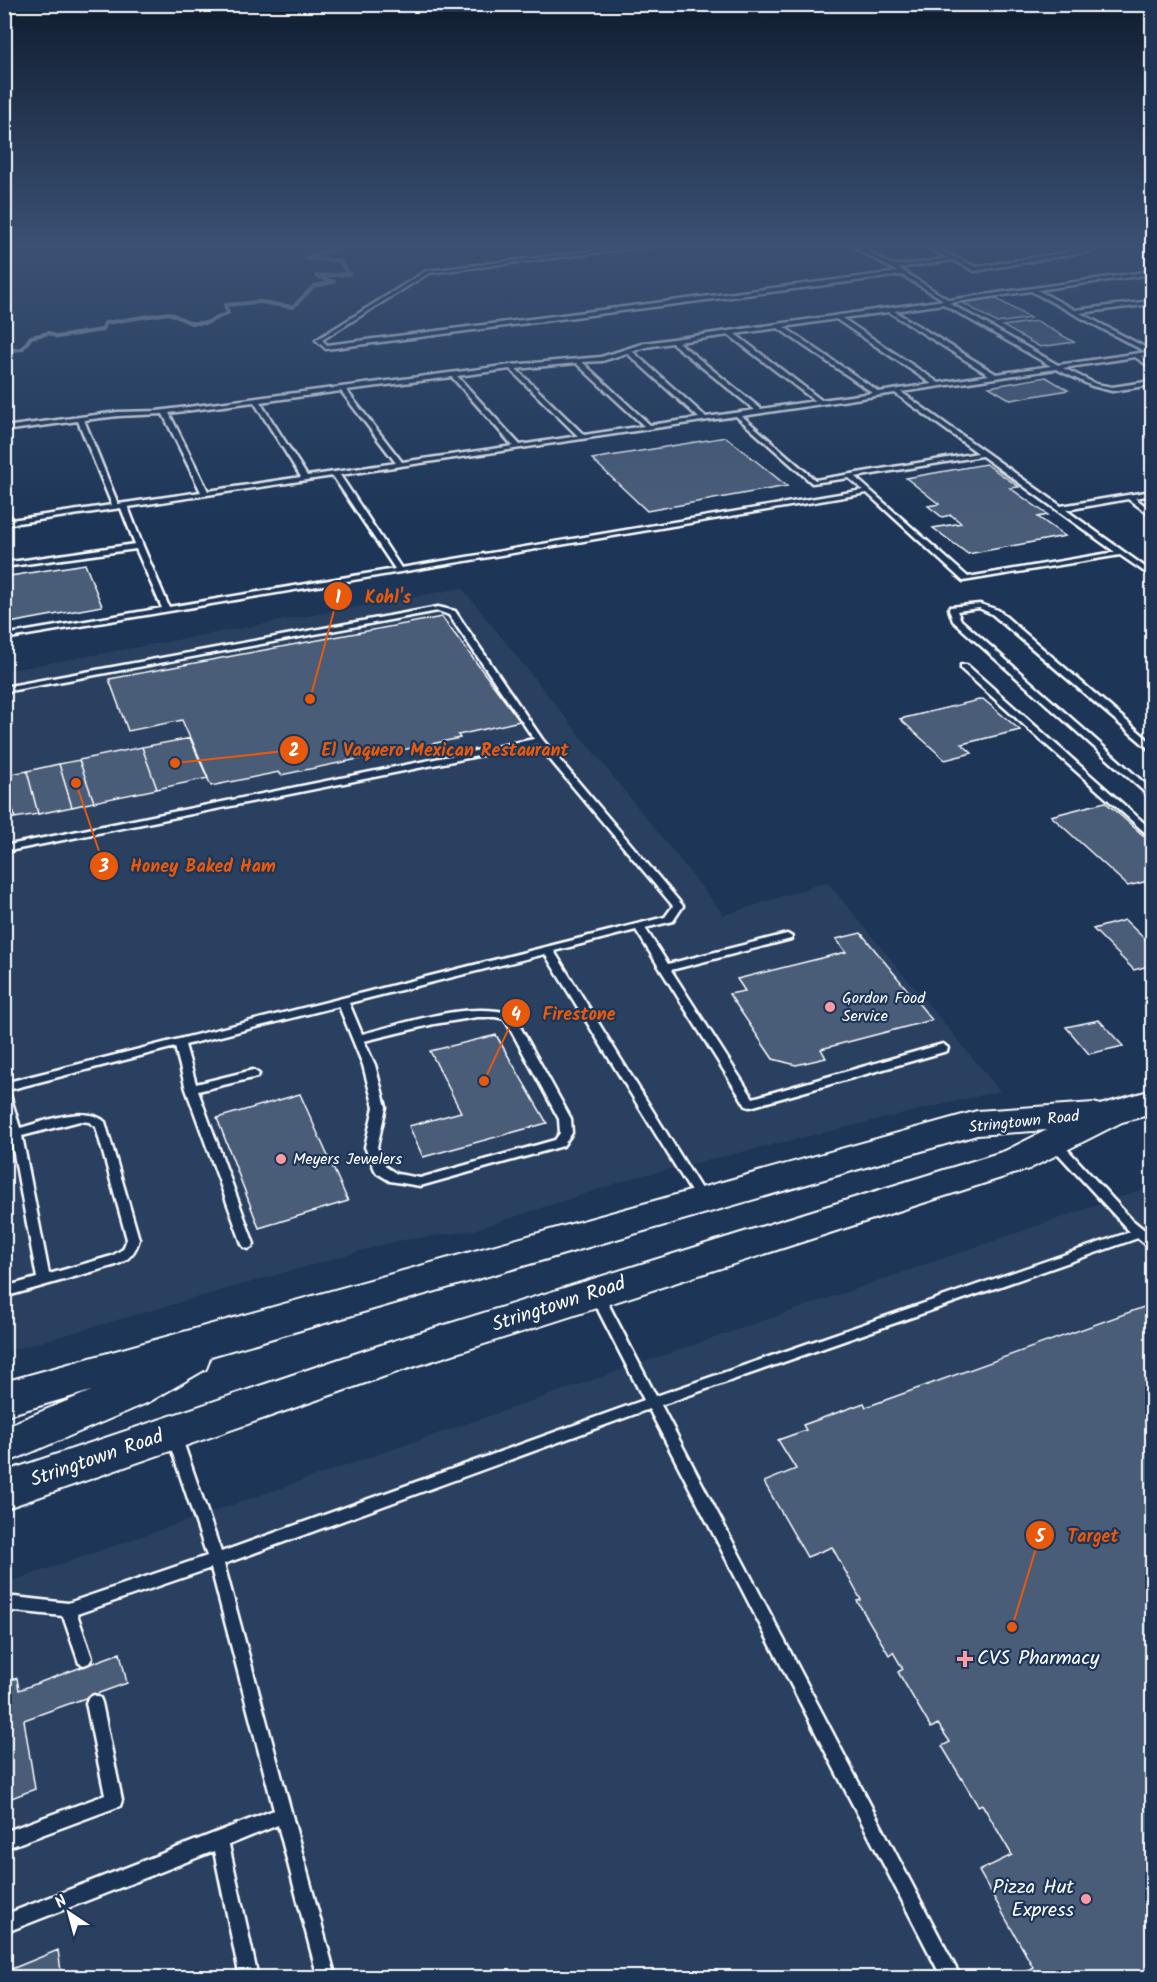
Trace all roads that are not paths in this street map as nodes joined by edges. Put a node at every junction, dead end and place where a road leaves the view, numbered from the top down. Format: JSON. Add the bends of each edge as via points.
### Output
{"nodes":[{"id":1,"x":321,"y":338,"type":"edge"},
{"id":2,"x":392,"y":338,"type":"edge"},
{"id":3,"x":691,"y":338,"type":"edge"},
{"id":4,"x":737,"y":338,"type":"edge"},
{"id":5,"x":797,"y":338,"type":"edge"},
{"id":6,"x":869,"y":338,"type":"edge"},
{"id":7,"x":935,"y":338,"type":"edge"},
{"id":8,"x":1008,"y":338,"type":"edge"},
{"id":9,"x":1125,"y":338,"type":"edge"},
{"id":10,"x":673,"y":341,"type":"junction"},
{"id":11,"x":628,"y":350,"type":"junction"},
{"id":12,"x":1152,"y":353,"type":"edge"},
{"id":13,"x":1134,"y":355,"type":"junction"},
{"id":14,"x":578,"y":362,"type":"junction"},
{"id":15,"x":1152,"y":366,"type":"edge"},
{"id":16,"x":511,"y":367,"type":"junction"},
{"id":17,"x":1056,"y":367,"type":"junction"},
{"id":18,"x":453,"y":375,"type":"junction"},
{"id":19,"x":994,"y":376,"type":"junction"},
{"id":20,"x":1152,"y":383,"type":"edge"},
{"id":21,"x":938,"y":385,"type":"junction"},
{"id":22,"x":342,"y":389,"type":"junction"},
{"id":23,"x":896,"y":391,"type":"junction"},
{"id":24,"x":879,"y":394,"type":"junction"},
{"id":25,"x":256,"y":400,"type":"junction"},
{"id":26,"x":821,"y":403,"type":"junction"},
{"id":27,"x":165,"y":412,"type":"junction"},
{"id":28,"x":762,"y":412,"type":"junction"},
{"id":29,"x":738,"y":415,"type":"junction"},
{"id":30,"x":80,"y":419,"type":"junction"},
{"id":31,"x":705,"y":420,"type":"junction"},
{"id":32,"x":649,"y":428,"type":"junction"},
{"id":33,"x":4,"y":429,"type":"edge"},
{"id":34,"x":583,"y":438,"type":"junction"},
{"id":35,"x":519,"y":448,"type":"junction"},
{"id":36,"x":983,"y":454,"type":"junction"},
{"id":37,"x":401,"y":465,"type":"junction"},
{"id":38,"x":336,"y":475,"type":"junction"},
{"id":39,"x":850,"y":476,"type":"junction"},
{"id":40,"x":306,"y":479,"type":"junction"},
{"id":41,"x":868,"y":491,"type":"junction"},
{"id":42,"x":1152,"y":493,"type":"edge"},
{"id":43,"x":206,"y":494,"type":"junction"},
{"id":44,"x":1129,"y":497,"type":"junction"},
{"id":45,"x":124,"y":506,"type":"junction"},
{"id":46,"x":116,"y":507,"type":"junction"},
{"id":47,"x":4,"y":509,"type":"edge"},
{"id":48,"x":1058,"y":510,"type":"junction"},
{"id":49,"x":1152,"y":514,"type":"edge"},
{"id":50,"x":6,"y":523,"type":"edge"},
{"id":51,"x":139,"y":546,"type":"junction"},
{"id":52,"x":1119,"y":553,"type":"junction"},
{"id":53,"x":4,"y":565,"type":"edge"},
{"id":54,"x":400,"y":571,"type":"junction"},
{"id":55,"x":1152,"y":575,"type":"edge"},
{"id":56,"x":167,"y":610,"type":"junction"},
{"id":57,"x":4,"y":637,"type":"edge"},
{"id":58,"x":964,"y":667,"type":"dead end"},
{"id":59,"x":4,"y":690,"type":"edge"},
{"id":60,"x":539,"y":741,"type":"junction"},
{"id":61,"x":1152,"y":747,"type":"edge"},
{"id":62,"x":1152,"y":794,"type":"edge"},
{"id":63,"x":1152,"y":834,"type":"edge"},
{"id":64,"x":4,"y":849,"type":"edge"},
{"id":65,"x":639,"y":927,"type":"junction"},
{"id":66,"x":787,"y":937,"type":"dead end"},
{"id":67,"x":548,"y":950,"type":"junction"},
{"id":68,"x":665,"y":968,"type":"junction"},
{"id":69,"x":343,"y":1002,"type":"junction"},
{"id":70,"x":357,"y":1039,"type":"junction"},
{"id":71,"x":179,"y":1043,"type":"junction"},
{"id":72,"x":943,"y":1048,"type":"dead end"},
{"id":73,"x":253,"y":1074,"type":"dead end"},
{"id":74,"x":4,"y":1087,"type":"edge"},
{"id":75,"x":192,"y":1089,"type":"junction"},
{"id":76,"x":4,"y":1095,"type":"edge"},
{"id":77,"x":1152,"y":1102,"type":"edge"},
{"id":78,"x":1110,"y":1114,"type":"junction"},
{"id":79,"x":10,"y":1135,"type":"edge"},
{"id":80,"x":1054,"y":1142,"type":"junction"},
{"id":81,"x":702,"y":1201,"type":"junction"},
{"id":82,"x":1140,"y":1233,"type":"junction"},
{"id":83,"x":1152,"y":1243,"type":"edge"},
{"id":84,"x":248,"y":1244,"type":"dead end"},
{"id":85,"x":44,"y":1281,"type":"junction"},
{"id":86,"x":4,"y":1292,"type":"edge"},
{"id":87,"x":596,"y":1293,"type":"junction"},
{"id":88,"x":237,"y":1332,"type":"junction"},
{"id":89,"x":4,"y":1399,"type":"edge"},
{"id":90,"x":651,"y":1403,"type":"junction"},
{"id":91,"x":173,"y":1433,"type":"junction"},
{"id":92,"x":4,"y":1446,"type":"edge"},
{"id":93,"x":4,"y":1491,"type":"edge"},
{"id":94,"x":216,"y":1560,"type":"junction"},
{"id":95,"x":4,"y":1607,"type":"edge"},
{"id":96,"x":68,"y":1610,"type":"junction"},
{"id":97,"x":84,"y":1658,"type":"dead end"},
{"id":98,"x":94,"y":1703,"type":"dead end"},
{"id":99,"x":284,"y":1814,"type":"junction"},
{"id":100,"x":220,"y":1839,"type":"junction"},
{"id":101,"x":4,"y":1841,"type":"edge"},
{"id":102,"x":4,"y":1924,"type":"edge"},
{"id":103,"x":249,"y":1977,"type":"edge"},
{"id":104,"x":327,"y":1977,"type":"edge"},
{"id":105,"x":952,"y":1977,"type":"edge"}],
"edges":[{"from":1,"to":2,"type":"lane","via":[[326,347]]},
{"from":3,"to":10,"type":"lane"},
{"from":4,"to":26,"type":"lane"},
{"from":5,"to":24,"type":"lane"},
{"from":6,"to":21,"type":"lane"},
{"from":7,"to":19,"type":"lane"},
{"from":8,"to":17,"type":"lane"},
{"from":9,"to":12,"type":"lane"},
{"from":10,"to":11,"type":"lane"},
{"from":10,"to":28,"type":"lane"},
{"from":11,"to":14,"type":"lane"},
{"from":11,"to":31,"type":"lane"},
{"from":12,"to":13,"type":"lane"},
{"from":13,"to":15,"type":"lane"},
{"from":13,"to":17,"type":"lane"},
{"from":14,"to":16,"type":"lane"},
{"from":14,"to":32,"type":"lane"},
{"from":16,"to":18,"type":"lane"},
{"from":16,"to":34,"type":"lane"},
{"from":17,"to":19,"type":"lane"},
{"from":17,"to":20,"type":"lane","via":[[1104,389]]},
{"from":18,"to":22,"type":"lane"},
{"from":18,"to":35,"type":"lane"},
{"from":19,"to":21,"type":"lane"},
{"from":21,"to":23,"type":"lane"},
{"from":22,"to":25,"type":"lane"},
{"from":22,"to":37,"type":"lane"},
{"from":23,"to":24,"type":"lane"},
{"from":23,"to":36,"type":"lane"},
{"from":24,"to":26,"type":"lane"},
{"from":25,"to":27,"type":"lane"},
{"from":25,"to":40,"type":"lane"},
{"from":26,"to":28,"type":"lane"},
{"from":27,"to":30,"type":"lane"},
{"from":27,"to":43,"type":"lane"},
{"from":28,"to":29,"type":"lane"},
{"from":29,"to":31,"type":"lane"},
{"from":29,"to":39,"type":"lane","via":[[814,482]]},
{"from":30,"to":33,"type":"lane"},
{"from":30,"to":46,"type":"lane"},
{"from":31,"to":32,"type":"lane"},
{"from":32,"to":34,"type":"lane"},
{"from":34,"to":35,"type":"lane"},
{"from":35,"to":37,"type":"lane"},
{"from":36,"to":39,"type":"lane"},
{"from":36,"to":48,"type":"lane"},
{"from":37,"to":38,"type":"lane"},
{"from":38,"to":40,"type":"lane"},
{"from":38,"to":54,"type":"lane"},
{"from":39,"to":41,"type":"lane"},
{"from":40,"to":43,"type":"lane"},
{"from":41,"to":52,"type":"lane","via":[[966,579]]},
{"from":41,"to":54,"type":"lane"},
{"from":42,"to":44,"type":"lane"},
{"from":43,"to":45,"type":"lane"},
{"from":44,"to":48,"type":"lane"},
{"from":44,"to":49,"type":"lane"},
{"from":45,"to":46,"type":"lane"},
{"from":45,"to":51,"type":"lane"},
{"from":46,"to":50,"type":"lane"},
{"from":47,"to":50,"type":"lane"},
{"from":48,"to":52,"type":"lane"},
{"from":51,"to":53,"type":"lane"},
{"from":51,"to":56,"type":"lane"},
{"from":52,"to":55,"type":"lane"},
{"from":54,"to":56,"type":"lane"},
{"from":56,"to":57,"type":"lane"},
{"from":58,"to":63,"type":"lane"},
{"from":59,"to":60,"type":"lane","via":[[438,609],[452,613]]},
{"from":60,"to":64,"type":"lane"},
{"from":60,"to":65,"type":"lane","via":[[678,906],[669,919]]},
{"from":61,"to":62,"type":"lane","via":[[995,612],[980,606],[953,609],[957,621]]},
{"from":65,"to":67,"type":"lane"},
{"from":65,"to":68,"type":"lane"},
{"from":66,"to":68,"type":"lane"},
{"from":67,"to":69,"type":"lane"},
{"from":67,"to":81,"type":"lane"},
{"from":68,"to":72,"type":"lane","via":[[750,1103]]},
{"from":69,"to":70,"type":"lane"},
{"from":69,"to":71,"type":"lane"},
{"from":70,"to":70,"type":"lane","via":[[474,1012],[497,1011],[509,1016],[565,1119],[566,1133],[560,1143],[420,1182],[394,1178],[381,1170],[371,1147],[380,1107],[369,1065]]},
{"from":71,"to":74,"type":"lane"},
{"from":71,"to":75,"type":"lane"},
{"from":73,"to":75,"type":"lane"},
{"from":75,"to":84,"type":"lane"},
{"from":76,"to":79,"type":"lane"},
{"from":77,"to":78,"type":"main road","name":"Stringtown Road"},
{"from":78,"to":80,"type":"main road","name":"Stringtown Road"},
{"from":78,"to":81,"type":"main road","name":"Stringtown Road","via":[[977,1123]]},
{"from":79,"to":85,"type":"lane"},
{"from":79,"to":85,"type":"lane","via":[[80,1117],[98,1120],[133,1239],[126,1255],[116,1260]]},
{"from":80,"to":82,"type":"lane"},
{"from":80,"to":87,"type":"main road","name":"Stringtown Road","via":[[1017,1160]]},
{"from":81,"to":88,"type":"main road","name":"Stringtown Road"},
{"from":82,"to":83,"type":"lane"},
{"from":82,"to":90,"type":"lane"},
{"from":85,"to":86,"type":"lane"},
{"from":87,"to":90,"type":"lane"},
{"from":87,"to":91,"type":"main road","name":"Stringtown Road","via":[[387,1359]]},
{"from":88,"to":89,"type":"main road","name":"Stringtown Road"},
{"from":88,"to":92,"type":"main road","via":[[135,1390]]},
{"from":90,"to":94,"type":"lane"},
{"from":90,"to":105,"type":"lane"},
{"from":91,"to":93,"type":"main road","name":"Stringtown Road"},
{"from":91,"to":94,"type":"lane"},
{"from":94,"to":96,"type":"lane"},
{"from":94,"to":99,"type":"lane"},
{"from":95,"to":96,"type":"lane","via":[[14,1604]]},
{"from":96,"to":97,"type":"lane"},
{"from":98,"to":101,"type":"lane","via":[[114,1800]]},
{"from":99,"to":100,"type":"lane"},
{"from":99,"to":104,"type":"lane"},
{"from":100,"to":102,"type":"lane"},
{"from":100,"to":103,"type":"lane"}]}
